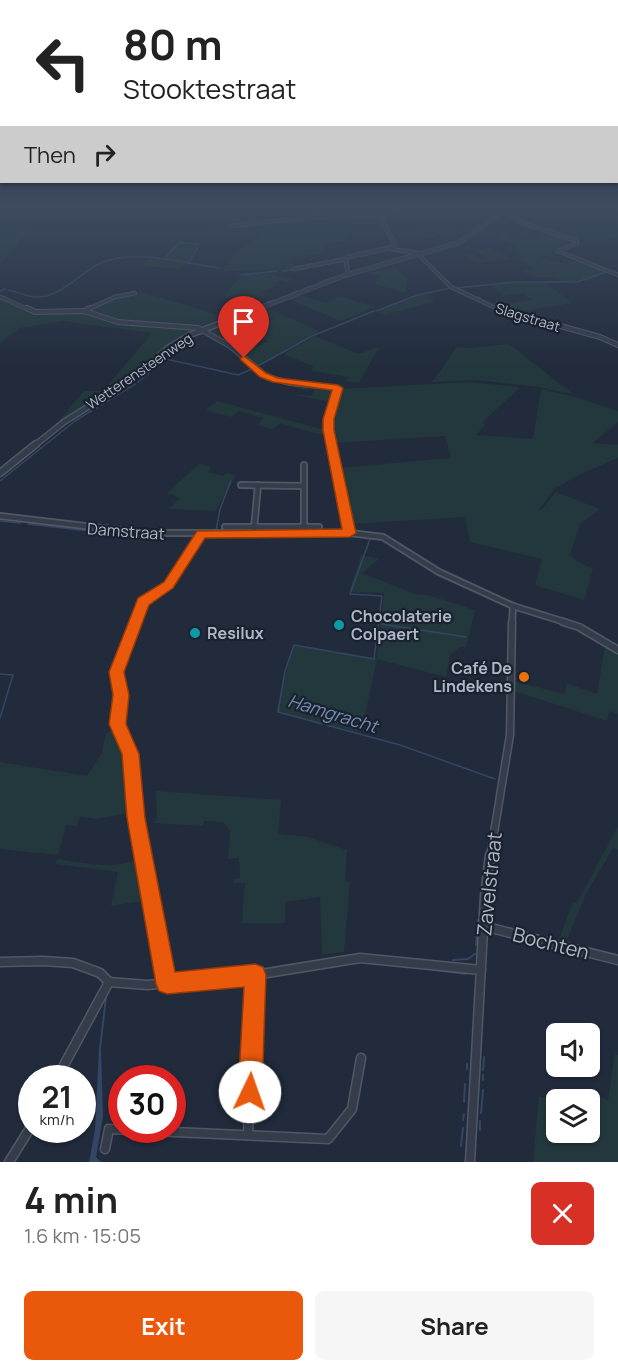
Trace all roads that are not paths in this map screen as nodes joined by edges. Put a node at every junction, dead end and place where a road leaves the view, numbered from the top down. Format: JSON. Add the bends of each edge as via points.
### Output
{"nodes":[{"id":1,"x":340,"y":260,"type":"edge"},
{"id":2,"x":346,"y":260,"type":"edge"},
{"id":3,"x":397,"y":260,"type":"edge"},
{"id":4,"x":425,"y":260,"type":"edge"},
{"id":5,"x":579,"y":260,"type":"edge"},
{"id":6,"x":294,"y":269,"type":"dead end"},
{"id":7,"x":348,"y":274,"type":"junction"},
{"id":8,"x":618,"y":275,"type":"edge"},
{"id":9,"x":135,"y":293,"type":"dead end"},
{"id":10,"x":0,"y":297,"type":"edge"},
{"id":11,"x":84,"y":311,"type":"junction"},
{"id":12,"x":202,"y":330,"type":"junction"},
{"id":13,"x":618,"y":345,"type":"edge"},
{"id":14,"x":304,"y":465,"type":"dead end"},
{"id":15,"x":0,"y":473,"type":"edge"},
{"id":16,"x":241,"y":485,"type":"dead end"},
{"id":17,"x":258,"y":486,"type":"junction"},
{"id":18,"x":304,"y":486,"type":"junction"},
{"id":19,"x":0,"y":516,"type":"edge"},
{"id":20,"x":225,"y":527,"type":"dead end"},
{"id":21,"x":319,"y":527,"type":"dead end"},
{"id":22,"x":254,"y":530,"type":"junction"},
{"id":23,"x":304,"y":530,"type":"junction"},
{"id":24,"x":350,"y":533,"type":"junction"},
{"id":25,"x":201,"y":534,"type":"junction"},
{"id":26,"x":513,"y":606,"type":"junction"},
{"id":27,"x":618,"y":650,"type":"edge"},
{"id":28,"x":483,"y":926,"type":"junction"},
{"id":29,"x":618,"y":960,"type":"edge"},
{"id":30,"x":0,"y":962,"type":"edge"},
{"id":31,"x":481,"y":970,"type":"junction"},
{"id":32,"x":255,"y":975,"type":"junction"},
{"id":33,"x":109,"y":982,"type":"junction"},
{"id":34,"x":167,"y":984,"type":"junction"},
{"id":35,"x":361,"y":1058,"type":"dead end"},
{"id":36,"x":64,"y":1065,"type":"edge"},
{"id":37,"x":248,"y":1135,"type":"junction"},
{"id":38,"x":21,"y":1143,"type":"edge"},
{"id":39,"x":105,"y":1149,"type":"dead end"},
{"id":40,"x":9,"y":1162,"type":"edge"},
{"id":41,"x":470,"y":1162,"type":"edge"}],
"edges":[{"from":1,"to":6,"type":"street"},
{"from":2,"to":7,"type":"street"},
{"from":3,"to":7,"type":"street","name":"Wetterensteenweg"},
{"from":4,"to":13,"type":"street","name":"Slagstraat","via":[[451,287],[502,311]]},
{"from":5,"to":8,"type":"street"},
{"from":7,"to":12,"type":"street","name":"Wetterensteenweg"},
{"from":9,"to":11,"type":"street"},
{"from":10,"to":11,"type":"street","via":[[35,312]]},
{"from":11,"to":12,"type":"street","via":[[118,322],[192,326]]},
{"from":12,"to":15,"type":"street","name":"Wetterensteenweg","via":[[168,348],[137,376],[64,422]]},
{"from":12,"to":24,"type":"street","via":[[230,346],[267,377],[338,388],[328,430]]},
{"from":14,"to":18,"type":"street"},
{"from":16,"to":17,"type":"street"},
{"from":17,"to":18,"type":"street"},
{"from":17,"to":22,"type":"street"},
{"from":18,"to":23,"type":"street"},
{"from":19,"to":25,"type":"street","name":"Damstraat","via":[[112,531]]},
{"from":20,"to":22,"type":"street"},
{"from":21,"to":23,"type":"street"},
{"from":22,"to":23,"type":"street","name":"Damstraat"},
{"from":22,"to":25,"type":"street","name":"Damstraat"},
{"from":23,"to":24,"type":"street","name":"Damstraat"},
{"from":24,"to":26,"type":"street","name":"Damstraat","via":[[383,537],[430,568]]},
{"from":25,"to":34,"type":"street","via":[[168,585],[143,602],[116,672],[121,695],[117,724],[130,754],[136,818]]},
{"from":26,"to":27,"type":"street","name":"Damstraat","via":[[572,623]]},
{"from":26,"to":28,"type":"street","name":"Zavelstraat","via":[[510,736],[487,866]]},
{"from":28,"to":29,"type":"street","name":"Bochten"},
{"from":28,"to":31,"type":"street","name":"Zavelstraat"},
{"from":30,"to":33,"type":"street","via":[[72,963],[104,975]]},
{"from":31,"to":32,"type":"street","via":[[360,958]]},
{"from":31,"to":41,"type":"street","name":"Zavelstraat"},
{"from":32,"to":34,"type":"street"},
{"from":32,"to":37,"type":"street"},
{"from":33,"to":34,"type":"street"},
{"from":33,"to":36,"type":"street"},
{"from":35,"to":37,"type":"street","via":[[352,1108],[327,1139]]},
{"from":37,"to":39,"type":"street","via":[[109,1129]]},
{"from":38,"to":40,"type":"street"}]}
